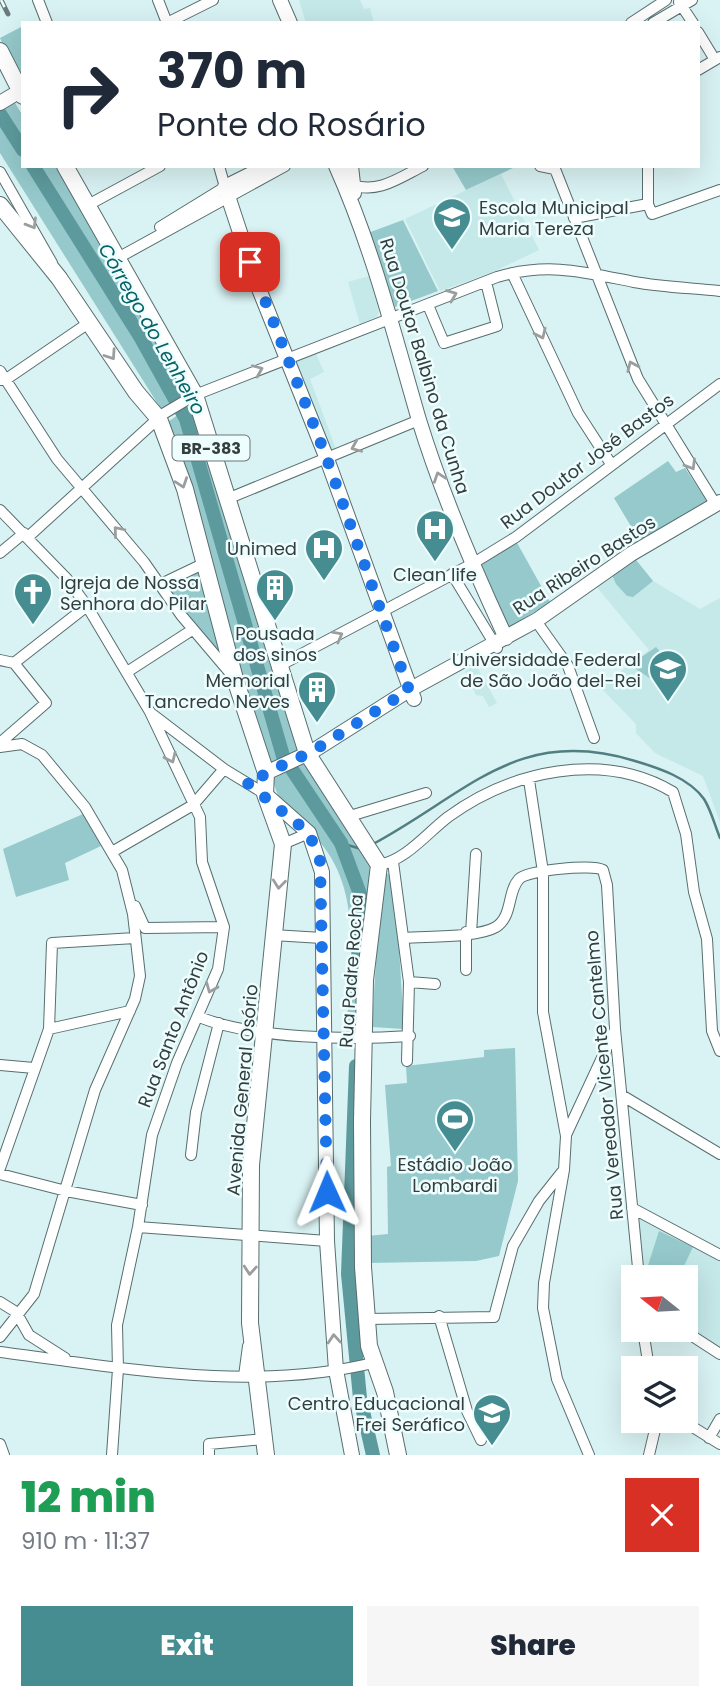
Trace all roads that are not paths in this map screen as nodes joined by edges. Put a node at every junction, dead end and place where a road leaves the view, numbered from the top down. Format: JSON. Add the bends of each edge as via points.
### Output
{"nodes":[{"id":1,"x":38,"y":0,"type":"edge"},
{"id":2,"x":158,"y":0,"type":"edge"},
{"id":3,"x":213,"y":0,"type":"edge"},
{"id":4,"x":280,"y":0,"type":"edge"},
{"id":5,"x":666,"y":0,"type":"edge"},
{"id":6,"x":684,"y":2,"type":"edge"},
{"id":7,"x":46,"y":21,"type":"edge"},
{"id":8,"x":166,"y":21,"type":"edge"},
{"id":9,"x":171,"y":21,"type":"edge"},
{"id":10,"x":289,"y":21,"type":"edge"},
{"id":11,"x":634,"y":21,"type":"edge"},
{"id":12,"x":656,"y":21,"type":"edge"},
{"id":13,"x":692,"y":21,"type":"edge"},
{"id":14,"x":700,"y":35,"type":"edge"},
{"id":15,"x":0,"y":51,"type":"edge"},
{"id":16,"x":718,"y":58,"type":"edge"},
{"id":17,"x":700,"y":69,"type":"edge"},
{"id":18,"x":15,"y":96,"type":"edge"},
{"id":19,"x":66,"y":168,"type":"edge"},
{"id":20,"x":156,"y":168,"type":"edge"},
{"id":21,"x":220,"y":168,"type":"edge"},
{"id":22,"x":264,"y":168,"type":"edge"},
{"id":23,"x":281,"y":168,"type":"edge"},
{"id":24,"x":342,"y":168,"type":"edge"},
{"id":25,"x":419,"y":168,"type":"edge"},
{"id":26,"x":556,"y":168,"type":"edge"},
{"id":27,"x":648,"y":168,"type":"edge"},
{"id":28,"x":0,"y":172,"type":"edge"},
{"id":29,"x":350,"y":184,"type":"junction"},
{"id":30,"x":720,"y":190,"type":"edge"},
{"id":31,"x":227,"y":192,"type":"junction"},
{"id":32,"x":648,"y":204,"type":"junction"},
{"id":33,"x":0,"y":205,"type":"edge"},
{"id":34,"x":88,"y":205,"type":"junction"},
{"id":35,"x":358,"y":218,"type":"junction"},
{"id":36,"x":574,"y":218,"type":"junction"},
{"id":37,"x":114,"y":256,"type":"junction"},
{"id":38,"x":512,"y":273,"type":"junction"},
{"id":39,"x":594,"y":273,"type":"junction"},
{"id":40,"x":59,"y":278,"type":"junction"},
{"id":41,"x":486,"y":282,"type":"junction"},
{"id":42,"x":720,"y":291,"type":"edge"},
{"id":43,"x":428,"y":305,"type":"junction"},
{"id":44,"x":393,"y":320,"type":"junction"},
{"id":45,"x":90,"y":322,"type":"junction"},
{"id":46,"x":285,"y":358,"type":"junction"},
{"id":47,"x":2,"y":377,"type":"edge"},
{"id":48,"x":720,"y":384,"type":"edge"},
{"id":49,"x":191,"y":398,"type":"junction"},
{"id":50,"x":161,"y":417,"type":"junction"},
{"id":51,"x":419,"y":421,"type":"junction"},
{"id":52,"x":664,"y":426,"type":"junction"},
{"id":53,"x":327,"y":459,"type":"junction"},
{"id":54,"x":611,"y":464,"type":"junction"},
{"id":55,"x":82,"y":491,"type":"junction"},
{"id":56,"x":227,"y":499,"type":"junction"},
{"id":57,"x":718,"y":503,"type":"edge"},
{"id":58,"x":0,"y":510,"type":"edge"},
{"id":59,"x":26,"y":535,"type":"junction"},
{"id":60,"x":0,"y":554,"type":"edge"},
{"id":61,"x":205,"y":563,"type":"junction"},
{"id":62,"x":472,"y":564,"type":"junction"},
{"id":63,"x":452,"y":573,"type":"junction"},
{"id":64,"x":159,"y":585,"type":"junction"},
{"id":65,"x":88,"y":606,"type":"junction"},
{"id":66,"x":382,"y":612,"type":"junction"},
{"id":67,"x":536,"y":621,"type":"junction"},
{"id":68,"x":192,"y":630,"type":"junction"},
{"id":69,"x":499,"y":643,"type":"junction"},
{"id":70,"x":0,"y":660,"type":"edge"},
{"id":71,"x":14,"y":663,"type":"junction"},
{"id":72,"x":277,"y":667,"type":"junction"},
{"id":73,"x":127,"y":673,"type":"junction"},
{"id":74,"x":235,"y":679,"type":"junction"},
{"id":75,"x":411,"y":694,"type":"junction"},
{"id":76,"x":150,"y":712,"type":"junction"},
{"id":77,"x":594,"y":738,"type":"dead end"},
{"id":78,"x":0,"y":745,"type":"edge"},
{"id":79,"x":300,"y":758,"type":"junction"},
{"id":80,"x":224,"y":769,"type":"junction"},
{"id":81,"x":266,"y":773,"type":"junction"},
{"id":82,"x":529,"y":780,"type":"junction"},
{"id":83,"x":246,"y":782,"type":"junction"},
{"id":84,"x":426,"y":793,"type":"dead end"},
{"id":85,"x":265,"y":794,"type":"junction"},
{"id":86,"x":193,"y":805,"type":"junction"},
{"id":87,"x":354,"y":822,"type":"junction"},
{"id":88,"x":309,"y":833,"type":"junction"},
{"id":89,"x":283,"y":844,"type":"junction"},
{"id":90,"x":112,"y":852,"type":"junction"},
{"id":91,"x":476,"y":854,"type":"dead end"},
{"id":92,"x":382,"y":861,"type":"junction"},
{"id":93,"x":542,"y":873,"type":"junction"},
{"id":94,"x":129,"y":894,"type":"junction"},
{"id":95,"x":224,"y":927,"type":"junction"},
{"id":96,"x":469,"y":933,"type":"junction"},
{"id":97,"x":273,"y":935,"type":"junction"},
{"id":98,"x":135,"y":938,"type":"junction"},
{"id":99,"x":322,"y":938,"type":"junction"},
{"id":100,"x":404,"y":938,"type":"junction"},
{"id":101,"x":466,"y":970,"type":"dead end"},
{"id":102,"x":409,"y":982,"type":"junction"},
{"id":103,"x":435,"y":984,"type":"dead end"},
{"id":104,"x":130,"y":1012,"type":"junction"},
{"id":105,"x":199,"y":1017,"type":"junction"},
{"id":106,"x":219,"y":1023,"type":"junction"},
{"id":107,"x":49,"y":1029,"type":"junction"},
{"id":108,"x":615,"y":1029,"type":"junction"},
{"id":109,"x":266,"y":1031,"type":"junction"},
{"id":110,"x":323,"y":1035,"type":"junction"},
{"id":111,"x":410,"y":1036,"type":"junction"},
{"id":112,"x":362,"y":1039,"type":"junction"},
{"id":113,"x":720,"y":1051,"type":"edge"},
{"id":114,"x":408,"y":1061,"type":"dead end"},
{"id":115,"x":0,"y":1065,"type":"edge"},
{"id":116,"x":34,"y":1068,"type":"junction"},
{"id":117,"x":623,"y":1096,"type":"junction"},
{"id":118,"x":566,"y":1136,"type":"junction"},
{"id":119,"x":720,"y":1154,"type":"edge"},
{"id":120,"x":191,"y":1155,"type":"dead end"},
{"id":121,"x":0,"y":1168,"type":"edge"},
{"id":122,"x":564,"y":1170,"type":"junction"},
{"id":123,"x":0,"y":1174,"type":"edge"},
{"id":124,"x":66,"y":1191,"type":"junction"},
{"id":125,"x":142,"y":1205,"type":"junction"},
{"id":126,"x":632,"y":1208,"type":"junction"},
{"id":127,"x":138,"y":1227,"type":"junction"},
{"id":128,"x":252,"y":1237,"type":"junction"},
{"id":129,"x":327,"y":1241,"type":"junction"},
{"id":130,"x":720,"y":1255,"type":"edge"},
{"id":131,"x":638,"y":1265,"type":"edge"},
{"id":132,"x":0,"y":1302,"type":"edge"},
{"id":133,"x":18,"y":1315,"type":"junction"},
{"id":134,"x":439,"y":1316,"type":"junction"},
{"id":135,"x":367,"y":1319,"type":"junction"},
{"id":136,"x":0,"y":1337,"type":"edge"},
{"id":137,"x":698,"y":1339,"type":"edge"},
{"id":138,"x":0,"y":1352,"type":"edge"},
{"id":139,"x":720,"y":1353,"type":"edge"},
{"id":140,"x":71,"y":1361,"type":"junction"},
{"id":141,"x":371,"y":1363,"type":"junction"},
{"id":142,"x":118,"y":1369,"type":"junction"},
{"id":143,"x":337,"y":1370,"type":"junction"},
{"id":144,"x":250,"y":1377,"type":"junction"},
{"id":145,"x":720,"y":1419,"type":"edge"},
{"id":146,"x":698,"y":1431,"type":"edge"},
{"id":147,"x":654,"y":1433,"type":"edge"},
{"id":148,"x":709,"y":1438,"type":"junction"},
{"id":149,"x":481,"y":1440,"type":"dead end"},
{"id":150,"x":0,"y":1444,"type":"edge"},
{"id":151,"x":720,"y":1444,"type":"edge"},
{"id":152,"x":265,"y":1447,"type":"edge"},
{"id":153,"x":4,"y":1455,"type":"edge"},
{"id":154,"x":112,"y":1455,"type":"edge"},
{"id":155,"x":209,"y":1455,"type":"edge"},
{"id":156,"x":352,"y":1455,"type":"edge"},
{"id":157,"x":398,"y":1455,"type":"edge"},
{"id":158,"x":589,"y":1455,"type":"edge"},
{"id":159,"x":649,"y":1455,"type":"edge"}],
"edges":[{"from":1,"to":7,"type":"street"},
{"from":2,"to":8,"type":"street"},
{"from":3,"to":9,"type":"street"},
{"from":4,"to":10,"type":"main road"},
{"from":5,"to":11,"type":"street"},
{"from":6,"to":12,"type":"street"},
{"from":6,"to":13,"type":"street"},
{"from":14,"to":16,"type":"street"},
{"from":15,"to":18,"type":"highway"},
{"from":16,"to":17,"type":"street"},
{"from":19,"to":34,"type":"highway","number":"BR-383"},
{"from":20,"to":34,"type":"street"},
{"from":21,"to":31,"type":"street"},
{"from":22,"to":31,"type":"main road"},
{"from":23,"to":31,"type":"street"},
{"from":24,"to":29,"type":"main road"},
{"from":24,"to":35,"type":"main road"},
{"from":25,"to":29,"type":"street","via":[[378,187],[363,189]]},
{"from":26,"to":36,"type":"street"},
{"from":27,"to":32,"type":"street"},
{"from":28,"to":40,"type":"street","one_way":true},
{"from":29,"to":35,"type":"main road"},
{"from":30,"to":32,"type":"street","via":[[657,215],[650,212]]},
{"from":31,"to":37,"type":"street"},
{"from":31,"to":46,"type":"main road"},
{"from":32,"to":36,"type":"street"},
{"from":33,"to":40,"type":"highway","number":"BR-383"},
{"from":34,"to":37,"type":"highway","number":"BR-383"},
{"from":35,"to":44,"type":"main road","name":"Rua Doutor Balbino da Cunha"},
{"from":36,"to":39,"type":"street"},
{"from":37,"to":49,"type":"highway","number":"BR-383"},
{"from":38,"to":39,"type":"street","via":[[536,268]]},
{"from":38,"to":41,"type":"street"},
{"from":38,"to":54,"type":"street","one_way":true,"via":[[578,413]]},
{"from":39,"to":42,"type":"street"},
{"from":52,"to":39,"type":"street","one_way":true,"via":[[633,368]]},
{"from":40,"to":45,"type":"highway","number":"BR-383"},
{"from":43,"to":41,"type":"street","one_way":true},
{"from":41,"to":43,"type":"street","via":[[497,326],[444,343]]},
{"from":43,"to":44,"type":"street"},
{"from":44,"to":46,"type":"street"},
{"from":44,"to":51,"type":"main road","name":"Rua Doutor Balbino da Cunha"},
{"from":45,"to":47,"type":"street"},
{"from":45,"to":50,"type":"highway","number":"BR-383","one_way":true,"via":[[136,392]]},
{"from":49,"to":46,"type":"street","one_way":true},
{"from":46,"to":53,"type":"main road"},
{"from":47,"to":55,"type":"street"},
{"from":48,"to":52,"type":"street","name":"Rua Doutor José Bastos"},
{"from":49,"to":50,"type":"street"},
{"from":49,"to":56,"type":"highway","number":"BR-383"},
{"from":50,"to":55,"type":"street"},
{"from":50,"to":61,"type":"highway","number":"BR-383","one_way":true},
{"from":51,"to":53,"type":"street","one_way":true},
{"from":62,"to":51,"type":"main road","name":"Rua Doutor Balbino da Cunha","one_way":true},
{"from":52,"to":54,"type":"street","name":"Rua Doutor José Bastos"},
{"from":52,"to":57,"type":"street","one_way":true},
{"from":53,"to":56,"type":"street"},
{"from":53,"to":66,"type":"main road"},
{"from":54,"to":62,"type":"street","name":"Rua Doutor José Bastos","via":[[516,537]]},
{"from":55,"to":59,"type":"street"},
{"from":64,"to":55,"type":"street","one_way":true},
{"from":56,"to":72,"type":"highway","number":"BR-383"},
{"from":57,"to":67,"type":"main road","name":"Rua Ribeiro Bastos","via":[[631,554]]},
{"from":58,"to":59,"type":"street","name":"Rua Santo Antônio"},
{"from":59,"to":60,"type":"street"},
{"from":59,"to":65,"type":"street","name":"Rua Santo Antônio"},
{"from":61,"to":64,"type":"street"},
{"from":61,"to":74,"type":"highway","number":"BR-383"},
{"from":62,"to":63,"type":"street","name":"Rua Doutor José Bastos"},
{"from":62,"to":69,"type":"main road","name":"Rua Doutor Balbino da Cunha"},
{"from":63,"to":66,"type":"street","name":"Rua Doutor José Bastos"},
{"from":63,"to":69,"type":"street"},
{"from":64,"to":68,"type":"street"},
{"from":65,"to":71,"type":"street"},
{"from":65,"to":73,"type":"street","name":"Rua Santo Antônio"},
{"from":72,"to":66,"type":"street","name":"Rua Doutor José Bastos","one_way":true},
{"from":66,"to":75,"type":"main road"},
{"from":67,"to":69,"type":"main road","name":"Rua Ribeiro Bastos"},
{"from":67,"to":77,"type":"street","via":[[568,666]]},
{"from":68,"to":73,"type":"street"},
{"from":68,"to":74,"type":"street"},
{"from":69,"to":75,"type":"main road","name":"Rua Ribeiro Bastos"},
{"from":70,"to":71,"type":"street"},
{"from":71,"to":78,"type":"street","via":[[46,703]]},
{"from":72,"to":79,"type":"highway","number":"BR-383"},
{"from":73,"to":76,"type":"street","name":"Rua Santo Antônio"},
{"from":74,"to":81,"type":"highway","number":"BR-383"},
{"from":75,"to":79,"type":"main road","name":"Rua Ribeiro Bastos"},
{"from":76,"to":80,"type":"street"},
{"from":76,"to":86,"type":"street","name":"Rua Santo Antônio","one_way":true},
{"from":78,"to":90,"type":"street","via":[[22,744],[43,755],[85,807]]},
{"from":79,"to":81,"type":"main road","name":"Rua Ribeiro Bastos"},
{"from":79,"to":87,"type":"highway","number":"BR-383"},
{"from":80,"to":83,"type":"street"},
{"from":80,"to":86,"type":"street"},
{"from":81,"to":83,"type":"street"},
{"from":81,"to":85,"type":"highway","name":"Avenida General Osório","number":"BR-383"},
{"from":82,"to":92,"type":"street","via":[[503,785],[473,800]]},
{"from":82,"to":93,"type":"street"},
{"from":82,"to":113,"type":"street","via":[[552,772],[600,768],[656,782],[673,792],[707,939],[712,1031]]},
{"from":83,"to":85,"type":"street"},
{"from":84,"to":87,"type":"street"},
{"from":85,"to":88,"type":"main road"},
{"from":85,"to":89,"type":"highway","name":"Avenida General Osório","number":"BR-383"},
{"from":86,"to":90,"type":"street"},
{"from":86,"to":95,"type":"street","name":"Rua Santo Antônio","via":[[201,822],[201,856],[209,890]]},
{"from":87,"to":92,"type":"highway","number":"BR-383"},
{"from":88,"to":89,"type":"street"},
{"from":88,"to":99,"type":"main road","via":[[322,872]]},
{"from":89,"to":97,"type":"highway","name":"Avenida General Osório","number":"BR-383","one_way":true},
{"from":90,"to":94,"type":"street"},
{"from":91,"to":96,"type":"street"},
{"from":92,"to":100,"type":"street"},
{"from":92,"to":112,"type":"highway","name":"Rua Padre Rocha","via":[[365,980]]},
{"from":93,"to":96,"type":"street","via":[[520,877],[500,924]]},
{"from":93,"to":108,"type":"street","name":"Rua Vereador Vicente Cantelmo","via":[[590,866],[603,870]]},
{"from":93,"to":118,"type":"street","via":[[543,1012]]},
{"from":94,"to":95,"type":"street","via":[[145,928]]},
{"from":94,"to":98,"type":"street"},
{"from":95,"to":105,"type":"street","name":"Rua Santo Antônio","one_way":true,"via":[[220,964]]},
{"from":96,"to":100,"type":"street"},
{"from":96,"to":101,"type":"street"},
{"from":97,"to":99,"type":"street"},
{"from":97,"to":109,"type":"highway","name":"Avenida General Osório","number":"BR-383"},
{"from":98,"to":104,"type":"street","via":[[140,976]]},
{"from":98,"to":107,"type":"street","via":[[52,943]]},
{"from":99,"to":110,"type":"main road"},
{"from":100,"to":102,"type":"street"},
{"from":102,"to":103,"type":"street"},
{"from":102,"to":111,"type":"street"},
{"from":104,"to":107,"type":"street"},
{"from":104,"to":124,"type":"street","via":[[96,1090]]},
{"from":105,"to":106,"type":"street"},
{"from":105,"to":125,"type":"street","name":"Rua Santo Antônio","via":[[158,1113]]},
{"from":106,"to":109,"type":"street"},
{"from":106,"to":120,"type":"street","via":[[196,1112]]},
{"from":107,"to":116,"type":"street"},
{"from":108,"to":117,"type":"street","name":"Rua Vereador Vicente Cantelmo"},
{"from":108,"to":118,"type":"street"},
{"from":109,"to":110,"type":"street"},
{"from":109,"to":128,"type":"highway","name":"Avenida General Osório","number":"BR-383","via":[[251,1165]]},
{"from":110,"to":112,"type":"street"},
{"from":110,"to":129,"type":"main road"},
{"from":111,"to":112,"type":"street"},
{"from":111,"to":114,"type":"street"},
{"from":112,"to":135,"type":"highway","name":"Rua Padre Rocha"},
{"from":115,"to":116,"type":"street"},
{"from":116,"to":121,"type":"street"},
{"from":117,"to":119,"type":"street"},
{"from":117,"to":126,"type":"street","name":"Rua Vereador Vicente Cantelmo"},
{"from":118,"to":122,"type":"street"},
{"from":122,"to":134,"type":"street","via":[[513,1246],[494,1317]]},
{"from":122,"to":158,"type":"street","via":[[543,1308],[557,1379]]},
{"from":123,"to":124,"type":"street"},
{"from":124,"to":125,"type":"street"},
{"from":124,"to":133,"type":"street","via":[[34,1294]]},
{"from":125,"to":127,"type":"street","name":"Rua Santo Antônio"},
{"from":126,"to":130,"type":"street"},
{"from":126,"to":131,"type":"street","name":"Rua Vereador Vicente Cantelmo"},
{"from":127,"to":128,"type":"street"},
{"from":127,"to":142,"type":"street","name":"Rua Santo Antônio","via":[[117,1325]]},
{"from":128,"to":129,"type":"street"},
{"from":128,"to":144,"type":"highway","name":"Avenida General Osório","number":"BR-383","one_way":true},
{"from":143,"to":129,"type":"main road","one_way":true},
{"from":132,"to":133,"type":"street"},
{"from":133,"to":136,"type":"street"},
{"from":133,"to":140,"type":"street","via":[[29,1335]]},
{"from":134,"to":135,"type":"street"},
{"from":134,"to":149,"type":"street","via":[[467,1411]]},
{"from":135,"to":141,"type":"highway","name":"Rua Padre Rocha"},
{"from":137,"to":139,"type":"street"},
{"from":138,"to":140,"type":"street"},
{"from":140,"to":142,"type":"street"},
{"from":141,"to":143,"type":"street"},
{"from":141,"to":157,"type":"highway","name":"Rua Padre Rocha"},
{"from":142,"to":144,"type":"street"},
{"from":142,"to":154,"type":"street","name":"Rua Santo Antônio"},
{"from":143,"to":144,"type":"street"},
{"from":143,"to":156,"type":"main road"},
{"from":144,"to":152,"type":"highway","name":"Avenida General Osório","number":"BR-383"},
{"from":145,"to":148,"type":"street"},
{"from":146,"to":148,"type":"street"},
{"from":147,"to":159,"type":"street"},
{"from":148,"to":151,"type":"street"},
{"from":150,"to":153,"type":"street"},
{"from":152,"to":155,"type":"street","via":[[209,1444]]}]}
